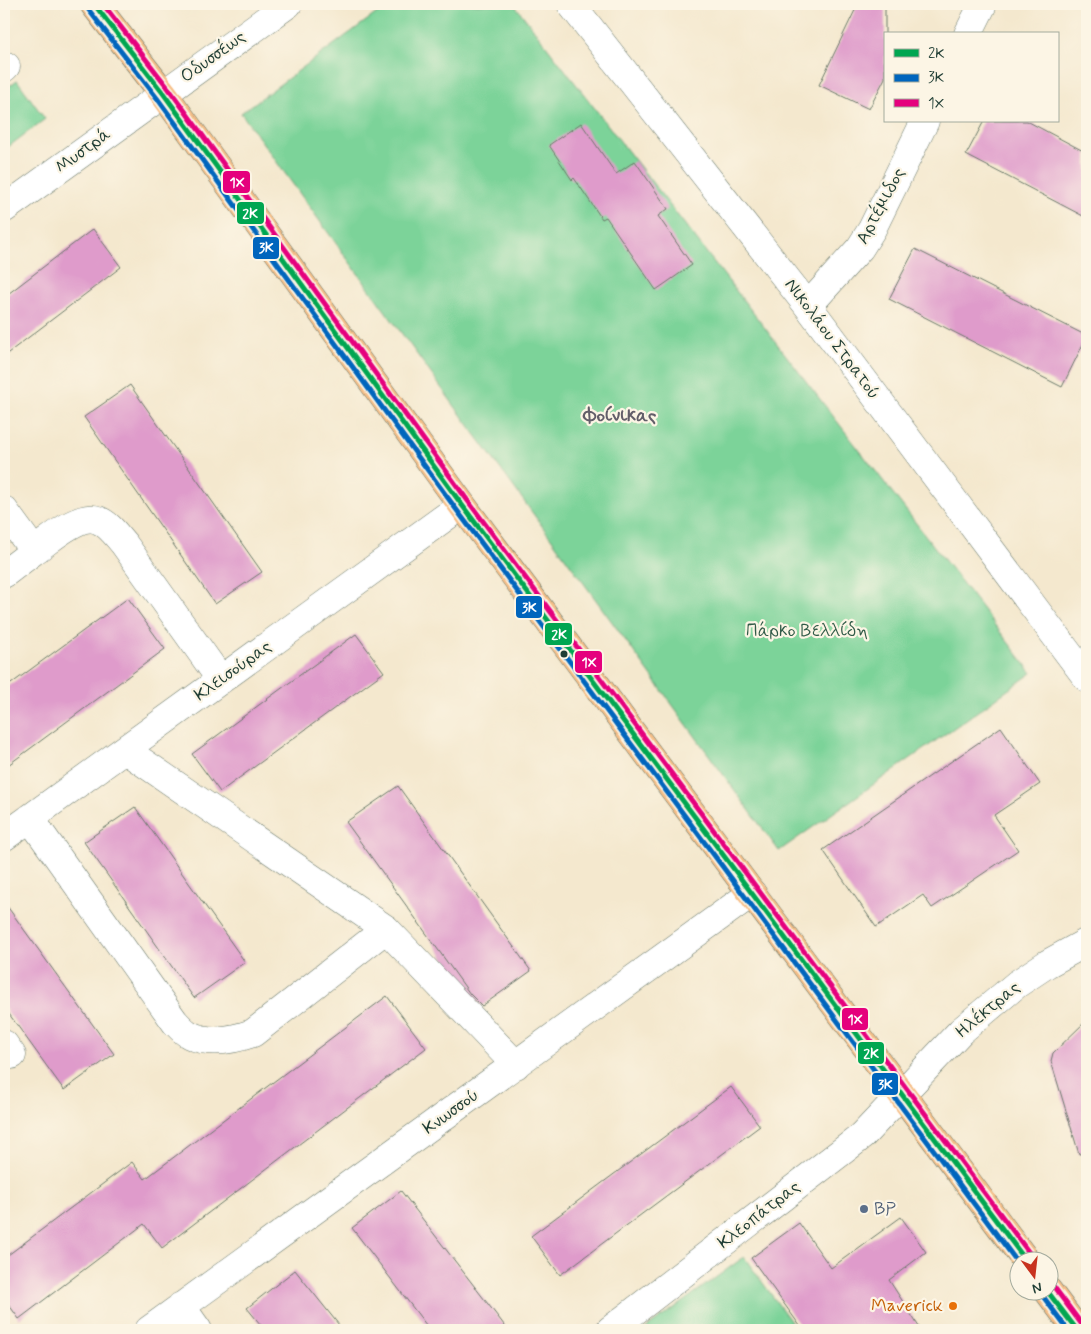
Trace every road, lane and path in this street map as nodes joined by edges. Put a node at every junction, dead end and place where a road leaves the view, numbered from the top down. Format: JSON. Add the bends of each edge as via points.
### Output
{"nodes":[{"id":1,"x":94,"y":4,"type":"edge"},
{"id":2,"x":288,"y":4,"type":"edge"},
{"id":3,"x":571,"y":4,"type":"edge"},
{"id":4,"x":983,"y":4,"type":"edge"},
{"id":5,"x":969,"y":32,"type":"edge"},
{"id":6,"x":163,"y":93,"type":"junction"},
{"id":7,"x":925,"y":122,"type":"edge"},
{"id":8,"x":4,"y":209,"type":"edge"},
{"id":9,"x":808,"y":306,"type":"junction"},
{"id":10,"x":462,"y":505,"type":"junction"},
{"id":11,"x":4,"y":510,"type":"edge"},
{"id":12,"x":34,"y":552,"type":"junction"},
{"id":13,"x":4,"y":574,"type":"edge"},
{"id":14,"x":1087,"y":678,"type":"edge"},
{"id":15,"x":221,"y":680,"type":"junction"},
{"id":16,"x":125,"y":750,"type":"junction"},
{"id":17,"x":30,"y":818,"type":"junction"},
{"id":18,"x":4,"y":837,"type":"edge"},
{"id":19,"x":752,"y":893,"type":"junction"},
{"id":20,"x":386,"y":929,"type":"junction"},
{"id":21,"x":1087,"y":942,"type":"edge"},
{"id":22,"x":516,"y":1065,"type":"junction"},
{"id":23,"x":902,"y":1094,"type":"junction"},
{"id":24,"x":1020,"y":1252,"type":"edge"},
{"id":25,"x":1056,"y":1302,"type":"edge"},
{"id":26,"x":181,"y":1306,"type":"junction"},
{"id":27,"x":149,"y":1330,"type":"edge"},
{"id":28,"x":198,"y":1330,"type":"edge"},
{"id":29,"x":610,"y":1330,"type":"edge"},
{"id":30,"x":1077,"y":1330,"type":"edge"}],
"edges":[{"from":1,"to":6,"type":"main road"},
{"from":2,"to":6,"type":"street","name":"Οδυσσέως"},
{"from":3,"to":9,"type":"street","name":"Νικολάου Στρατού"},
{"from":4,"to":5,"type":"street"},
{"from":6,"to":8,"type":"street","name":"Μυστρά"},
{"from":6,"to":10,"type":"main road"},
{"from":7,"to":9,"type":"street","name":"Αρτέμιδος","via":[[860,248]]},
{"from":9,"to":14,"type":"street","name":"Νικολάου Στρατού"},
{"from":10,"to":15,"type":"street","name":"Κλεισούρας"},
{"from":10,"to":19,"type":"main road"},
{"from":11,"to":12,"type":"street"},
{"from":12,"to":13,"type":"street"},
{"from":12,"to":15,"type":"street","via":[[80,520],[100,520],[124,544]]},
{"from":15,"to":16,"type":"street","name":"Κλεισούρας"},
{"from":16,"to":17,"type":"street","name":"Κλεισούρας"},
{"from":16,"to":20,"type":"street"},
{"from":17,"to":18,"type":"street","name":"Κλεισούρας"},
{"from":17,"to":20,"type":"street","via":[[174,1022],[189,1035],[206,1040],[231,1040],[253,1033]]},
{"from":19,"to":22,"type":"street","name":"Κνωσσού"},
{"from":19,"to":23,"type":"main road"},
{"from":20,"to":22,"type":"street"},
{"from":21,"to":23,"type":"street","name":"Ηλέκτρας","via":[[1018,984],[961,1031]]},
{"from":22,"to":26,"type":"street","name":"Κνωσσού"},
{"from":23,"to":24,"type":"main road"},
{"from":23,"to":29,"type":"street","name":"Κλεοπάτρας","via":[[862,1136]]},
{"from":25,"to":30,"type":"main road"},
{"from":26,"to":27,"type":"street","name":"Κνωσσού"},
{"from":26,"to":28,"type":"street"}]}
